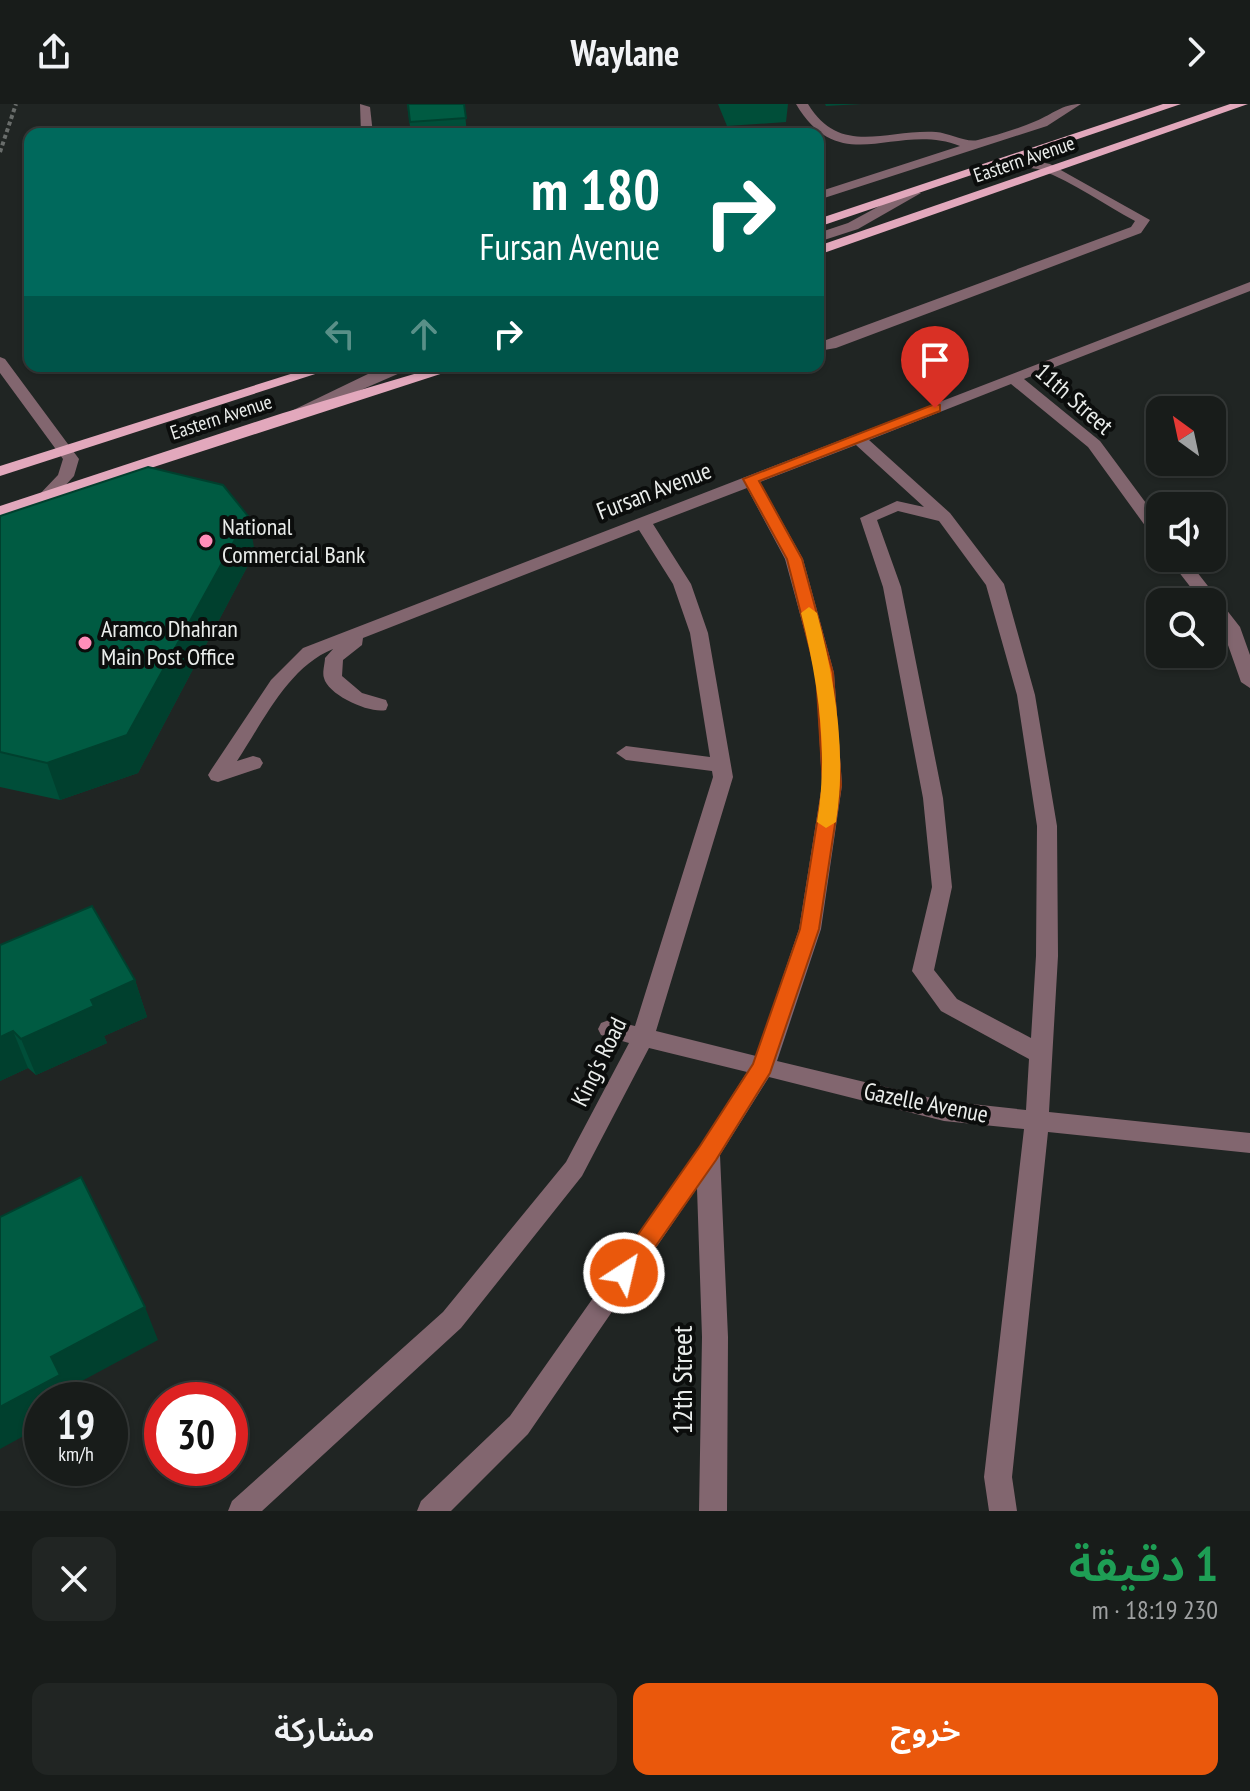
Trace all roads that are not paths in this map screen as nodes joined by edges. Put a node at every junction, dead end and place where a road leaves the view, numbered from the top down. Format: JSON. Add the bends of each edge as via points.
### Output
{"nodes":[{"id":1,"x":802,"y":104,"type":"edge"},
{"id":2,"x":1075,"y":104,"type":"edge"},
{"id":3,"x":1175,"y":104,"type":"edge"},
{"id":4,"x":1242,"y":104,"type":"edge"},
{"id":5,"x":364,"y":107,"type":"dead end"},
{"id":6,"x":1040,"y":109,"type":"dead end"},
{"id":7,"x":1043,"y":123,"type":"junction"},
{"id":8,"x":366,"y":128,"type":"edge"},
{"id":9,"x":817,"y":128,"type":"edge"},
{"id":10,"x":824,"y":133,"type":"edge"},
{"id":11,"x":973,"y":146,"type":"junction"},
{"id":12,"x":993,"y":166,"type":"junction"},
{"id":13,"x":1052,"y":171,"type":"junction"},
{"id":14,"x":914,"y":193,"type":"junction"},
{"id":15,"x":824,"y":194,"type":"edge"},
{"id":16,"x":824,"y":221,"type":"edge"},
{"id":17,"x":824,"y":236,"type":"edge"},
{"id":18,"x":824,"y":249,"type":"edge"},
{"id":19,"x":1250,"y":286,"type":"edge"},
{"id":20,"x":824,"y":346,"type":"edge"},
{"id":21,"x":0,"y":362,"type":"edge"},
{"id":22,"x":313,"y":372,"type":"edge"},
{"id":23,"x":388,"y":372,"type":"edge"},
{"id":24,"x":437,"y":372,"type":"edge"},
{"id":25,"x":1013,"y":378,"type":"junction"},
{"id":26,"x":289,"y":416,"type":"junction"},
{"id":27,"x":857,"y":438,"type":"junction"},
{"id":28,"x":65,"y":450,"type":"junction"},
{"id":29,"x":0,"y":471,"type":"edge"},
{"id":30,"x":750,"y":479,"type":"junction"},
{"id":31,"x":45,"y":497,"type":"junction"},
{"id":32,"x":0,"y":512,"type":"edge"},
{"id":33,"x":1146,"y":515,"type":"edge"},
{"id":34,"x":944,"y":517,"type":"junction"},
{"id":35,"x":642,"y":521,"type":"junction"},
{"id":36,"x":1188,"y":572,"type":"edge"},
{"id":37,"x":1201,"y":588,"type":"edge"},
{"id":38,"x":1226,"y":620,"type":"edge"},
{"id":39,"x":375,"y":626,"type":"junction"},
{"id":40,"x":1231,"y":627,"type":"junction"},
{"id":41,"x":1250,"y":630,"type":"edge"},
{"id":42,"x":1250,"y":682,"type":"edge"},
{"id":43,"x":379,"y":705,"type":"dead end"},
{"id":44,"x":626,"y":753,"type":"dead end"},
{"id":45,"x":253,"y":763,"type":"dead end"},
{"id":46,"x":720,"y":765,"type":"junction"},
{"id":47,"x":609,"y":1029,"type":"dead end"},
{"id":48,"x":643,"y":1038,"type":"junction"},
{"id":49,"x":1041,"y":1054,"type":"junction"},
{"id":50,"x":763,"y":1067,"type":"junction"},
{"id":51,"x":1037,"y":1121,"type":"junction"},
{"id":52,"x":1250,"y":1143,"type":"edge"},
{"id":53,"x":708,"y":1153,"type":"junction"},
{"id":54,"x":242,"y":1511,"type":"edge"},
{"id":55,"x":431,"y":1511,"type":"edge"},
{"id":56,"x":713,"y":1511,"type":"edge"},
{"id":57,"x":1003,"y":1511,"type":"edge"}],
"edges":[{"from":1,"to":9,"type":"street"},
{"from":2,"to":7,"type":"street"},
{"from":3,"to":12,"type":"main road","name":"Eastern Avenue"},
{"from":4,"to":13,"type":"main road","name":"Eastern Avenue"},
{"from":5,"to":8,"type":"street"},
{"from":6,"to":7,"type":"street"},
{"from":7,"to":11,"type":"street"},
{"from":10,"to":11,"type":"street","via":[[867,141],[942,136]]},
{"from":11,"to":15,"type":"street"},
{"from":12,"to":13,"type":"street","via":[[1030,163]]},
{"from":12,"to":14,"type":"main road","name":"Eastern Avenue"},
{"from":13,"to":18,"type":"main road","name":"Eastern Avenue"},
{"from":13,"to":20,"type":"street","via":[[1143,220],[1136,230]]},
{"from":14,"to":16,"type":"main road","name":"Eastern Avenue"},
{"from":14,"to":17,"type":"street"},
{"from":19,"to":25,"type":"street","name":"Fursan Avenue"},
{"from":21,"to":28,"type":"street"},
{"from":22,"to":28,"type":"main road","name":"Eastern Avenue"},
{"from":23,"to":26,"type":"street"},
{"from":24,"to":26,"type":"main road","name":"Eastern Avenue"},
{"from":25,"to":27,"type":"street","name":"Fursan Avenue"},
{"from":25,"to":33,"type":"street","name":"11th Street","via":[[1094,444]]},
{"from":26,"to":31,"type":"main road","name":"Eastern Avenue"},
{"from":27,"to":30,"type":"street","name":"Fursan Avenue"},
{"from":27,"to":34,"type":"street"},
{"from":28,"to":29,"type":"main road","name":"Eastern Avenue"},
{"from":28,"to":31,"type":"street","via":[[71,468]]},
{"from":30,"to":35,"type":"street","name":"Fursan Avenue"},
{"from":30,"to":50,"type":"street","via":[[794,559],[825,673],[832,785],[810,929]]},
{"from":31,"to":32,"type":"main road","name":"Eastern Avenue"},
{"from":34,"to":49,"type":"street","via":[[995,584],[1026,695],[1047,826]]},
{"from":34,"to":49,"type":"street","via":[[897,506],[868,518],[892,587],[933,798],[942,887],[923,971],[949,1005]]},
{"from":35,"to":39,"type":"street","name":"Fursan Avenue"},
{"from":35,"to":46,"type":"street","name":"King's Road","via":[[682,584],[699,633]]},
{"from":36,"to":37,"type":"street"},
{"from":38,"to":40,"type":"street"},
{"from":39,"to":43,"type":"street","via":[[334,658],[333,678],[355,697]]},
{"from":39,"to":45,"type":"street","name":"Fursan Avenue","via":[[309,652],[278,684],[218,775]]},
{"from":40,"to":41,"type":"street"},
{"from":40,"to":42,"type":"street"},
{"from":44,"to":46,"type":"street"},
{"from":46,"to":48,"type":"street","name":"King's Road","via":[[723,777]]},
{"from":47,"to":48,"type":"street","name":"Gazelle Avenue"},
{"from":48,"to":50,"type":"street","name":"Gazelle Avenue"},
{"from":48,"to":54,"type":"street","name":"King's Road","via":[[574,1169],[452,1320]]},
{"from":49,"to":51,"type":"street"},
{"from":50,"to":51,"type":"street","name":"Gazelle Avenue","via":[[944,1111]]},
{"from":50,"to":53,"type":"street"},
{"from":51,"to":52,"type":"street","name":"Gazelle Avenue"},
{"from":51,"to":57,"type":"street","via":[[998,1477]]},
{"from":53,"to":55,"type":"street","via":[[519,1425]]},
{"from":53,"to":56,"type":"street","name":"12th Street","via":[[715,1337]]}]}
